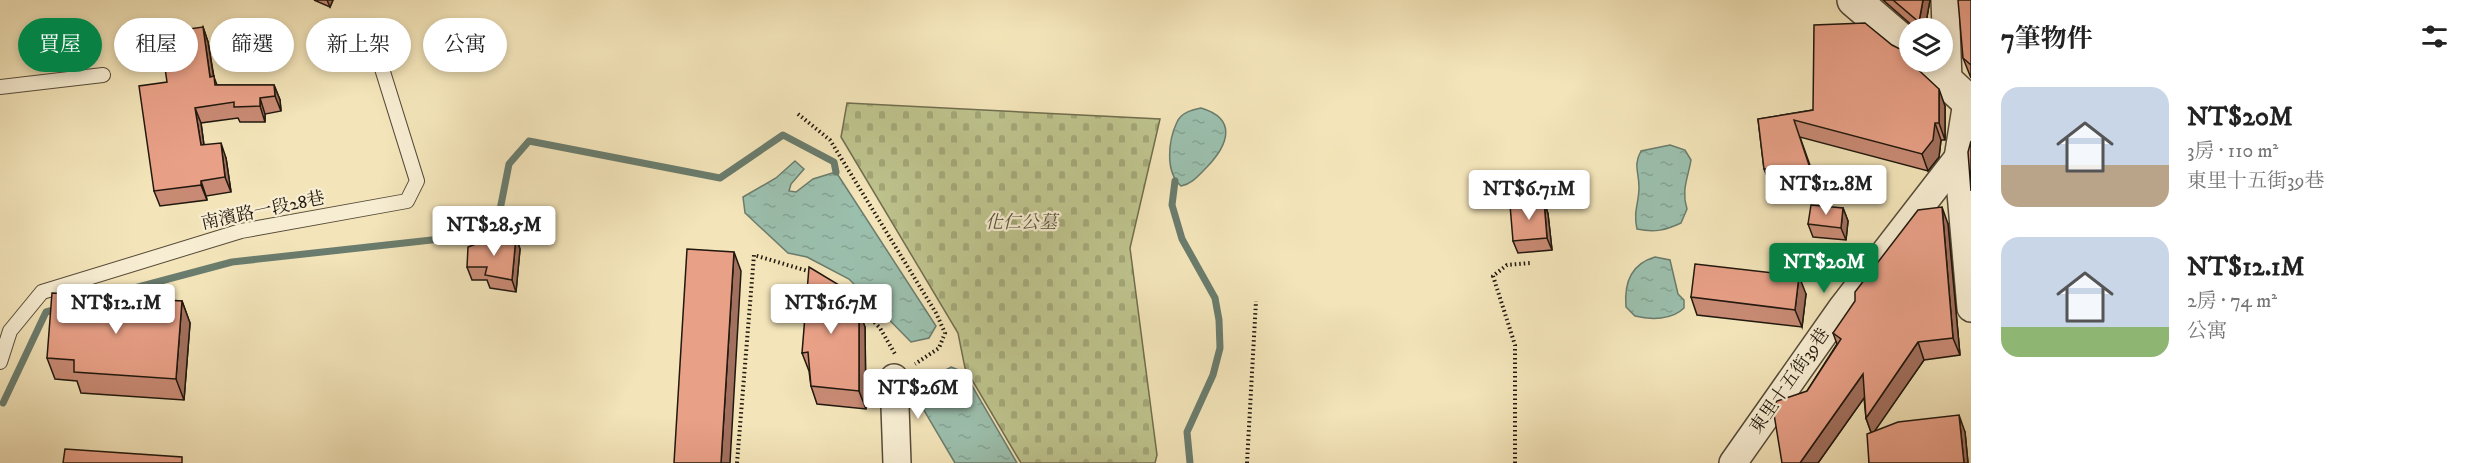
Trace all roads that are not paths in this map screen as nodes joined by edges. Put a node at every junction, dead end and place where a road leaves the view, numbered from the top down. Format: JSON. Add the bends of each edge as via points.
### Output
{"nodes":[{"id":1,"x":1854,"y":0,"type":"edge"},
{"id":2,"x":1945,"y":0,"type":"edge"},
{"id":3,"x":1899,"y":39,"type":"edge"},
{"id":4,"x":383,"y":72,"type":"edge"},
{"id":5,"x":103,"y":75,"type":"dead end"},
{"id":6,"x":0,"y":87,"type":"edge"},
{"id":7,"x":1953,"y":87,"type":"edge"},
{"id":8,"x":1958,"y":158,"type":"junction"},
{"id":9,"x":1971,"y":308,"type":"edge"},
{"id":10,"x":0,"y":362,"type":"edge"},
{"id":11,"x":894,"y":378,"type":"road end"},
{"id":12,"x":897,"y":463,"type":"edge"},
{"id":13,"x":1733,"y":463,"type":"edge"}],
"edges":[{"from":1,"to":3,"type":"street"},
{"from":2,"to":7,"type":"street"},
{"from":4,"to":10,"type":"lane","name":"南濱路一段28巷","via":[[417,181],[407,201],[241,231],[42,292],[10,331]]},
{"from":5,"to":6,"type":"lane"},
{"from":7,"to":8,"type":"street"},
{"from":8,"to":9,"type":"street"},
{"from":8,"to":13,"type":"street","name":"東里十五街39巷","via":[[1842,308]]},
{"from":11,"to":12,"type":"street"}]}
